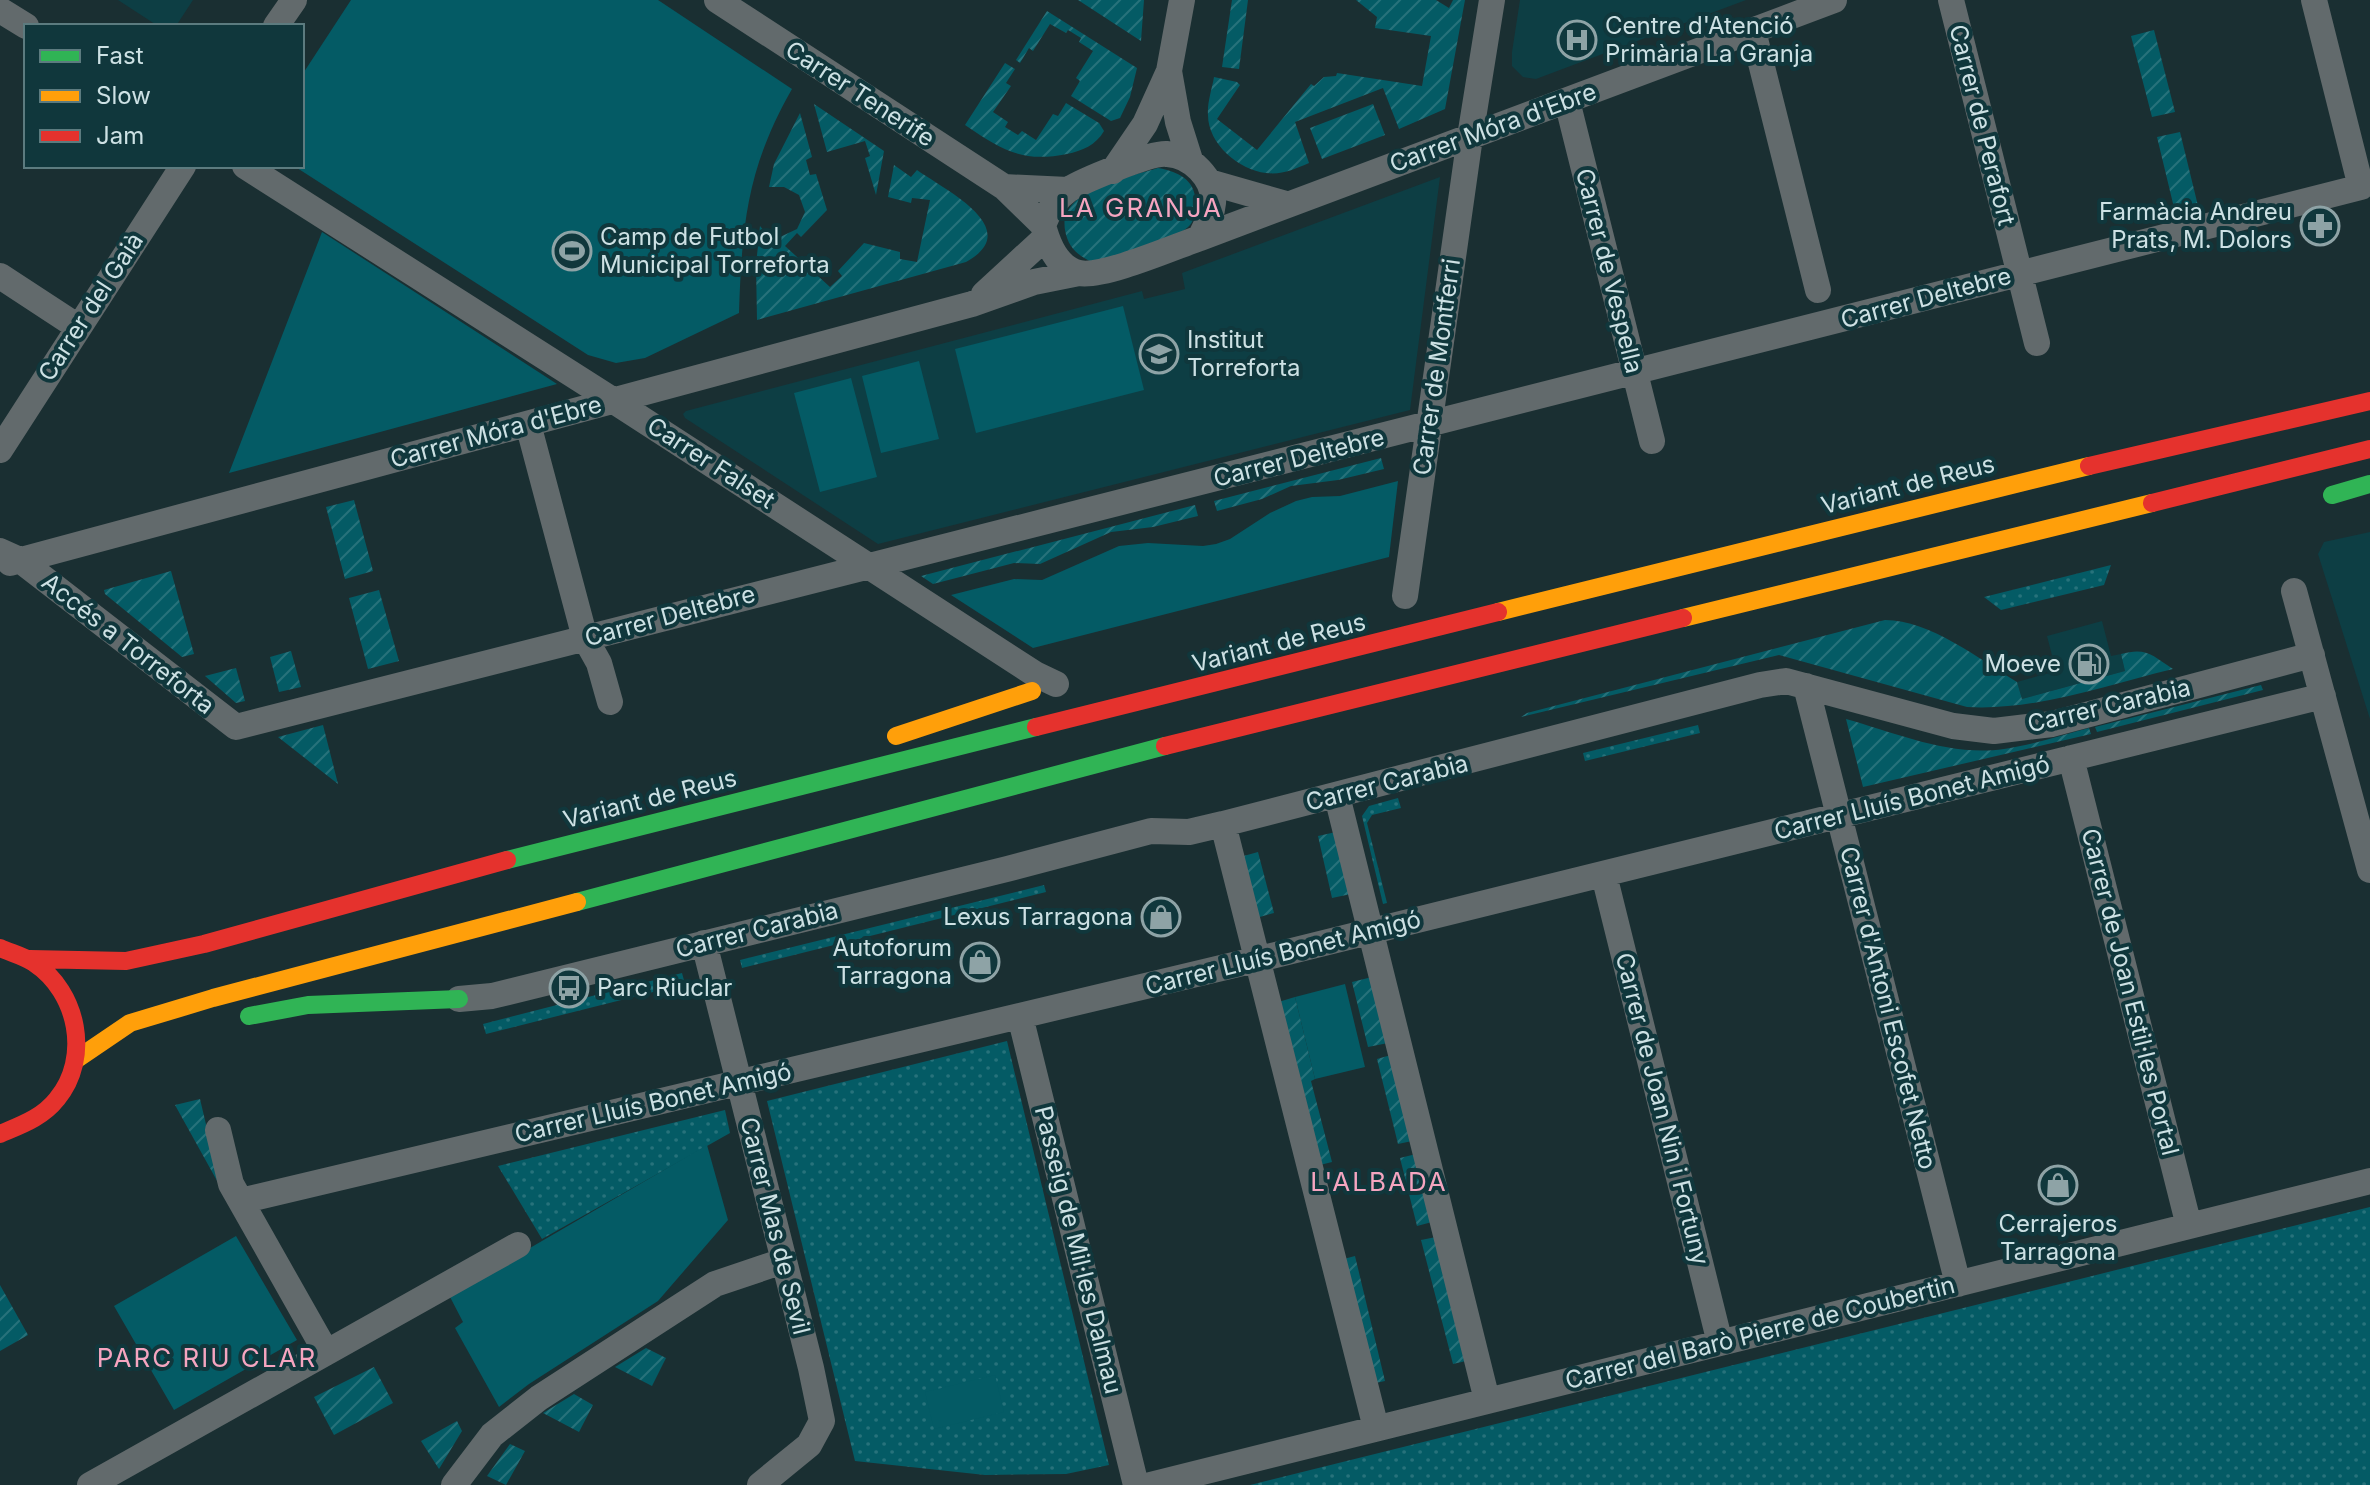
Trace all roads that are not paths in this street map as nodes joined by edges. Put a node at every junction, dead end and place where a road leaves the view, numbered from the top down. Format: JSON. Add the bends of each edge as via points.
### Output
{"nodes":[{"id":1,"x":294,"y":0,"type":"edge"},
{"id":2,"x":717,"y":0,"type":"edge"},
{"id":3,"x":1182,"y":0,"type":"edge"},
{"id":4,"x":1492,"y":0,"type":"edge"},
{"id":5,"x":1834,"y":0,"type":"edge"},
{"id":6,"x":1951,"y":0,"type":"edge"},
{"id":7,"x":2314,"y":0,"type":"edge"},
{"id":8,"x":0,"y":10,"type":"edge"},
{"id":9,"x":277,"y":24,"type":"edge"},
{"id":10,"x":24,"y":25,"type":"edge"},
{"id":11,"x":1753,"y":31,"type":"junction"},
{"id":12,"x":1169,"y":71,"type":"junction"},
{"id":13,"x":1567,"y":101,"type":"junction"},
{"id":14,"x":1470,"y":137,"type":"junction"},
{"id":15,"x":1190,"y":160,"type":"junction"},
{"id":16,"x":182,"y":168,"type":"edge"},
{"id":17,"x":248,"y":168,"type":"edge"},
{"id":18,"x":1113,"y":171,"type":"junction"},
{"id":19,"x":1209,"y":182,"type":"junction"},
{"id":20,"x":1004,"y":187,"type":"junction"},
{"id":21,"x":1068,"y":190,"type":"junction"},
{"id":22,"x":1286,"y":204,"type":"junction"},
{"id":23,"x":1044,"y":231,"type":"junction"},
{"id":24,"x":1200,"y":238,"type":"junction"},
{"id":25,"x":1079,"y":273,"type":"junction"},
{"id":26,"x":2019,"y":274,"type":"junction"},
{"id":27,"x":0,"y":276,"type":"edge"},
{"id":28,"x":1818,"y":290,"type":"dead end"},
{"id":29,"x":972,"y":304,"type":"junction"},
{"id":30,"x":78,"y":327,"type":"junction"},
{"id":31,"x":2037,"y":343,"type":"dead end"},
{"id":32,"x":1635,"y":373,"type":"junction"},
{"id":33,"x":614,"y":401,"type":"junction"},
{"id":34,"x":2370,"y":401,"type":"edge"},
{"id":35,"x":528,"y":424,"type":"junction"},
{"id":36,"x":1429,"y":426,"type":"junction"},
{"id":37,"x":1652,"y":441,"type":"dead end"},
{"id":38,"x":2370,"y":449,"type":"edge"},
{"id":39,"x":0,"y":450,"type":"edge"},
{"id":40,"x":2370,"y":484,"type":"edge"},
{"id":41,"x":2332,"y":495,"type":"dead end"},
{"id":42,"x":0,"y":535,"type":"edge"},
{"id":43,"x":7,"y":559,"type":"edge"},
{"id":44,"x":868,"y":565,"type":"junction"},
{"id":45,"x":2294,"y":591,"type":"dead end"},
{"id":46,"x":1405,"y":596,"type":"dead end"},
{"id":47,"x":585,"y":638,"type":"junction"},
{"id":48,"x":2312,"y":655,"type":"junction"},
{"id":49,"x":1806,"y":686,"type":"junction"},
{"id":50,"x":1044,"y":688,"type":"joint"},
{"id":51,"x":2323,"y":696,"type":"junction"},
{"id":52,"x":610,"y":702,"type":"dead end"},
{"id":53,"x":236,"y":727,"type":"joint"},
{"id":54,"x":884,"y":740,"type":"dead end"},
{"id":55,"x":2071,"y":758,"type":"junction"},
{"id":56,"x":787,"y":771,"type":"dead end"},
{"id":57,"x":1337,"y":796,"type":"junction"},
{"id":58,"x":1840,"y":817,"type":"junction"},
{"id":59,"x":1223,"y":824,"type":"junction"},
{"id":60,"x":559,"y":846,"type":"junction"},
{"id":61,"x":2370,"y":870,"type":"edge"},
{"id":62,"x":1604,"y":875,"type":"junction"},
{"id":63,"x":1369,"y":932,"type":"junction"},
{"id":64,"x":0,"y":936,"type":"edge"},
{"id":65,"x":704,"y":943,"type":"junction"},
{"id":66,"x":15,"y":953,"type":"edge"},
{"id":67,"x":1255,"y":960,"type":"junction"},
{"id":68,"x":459,"y":999,"type":"joint"},
{"id":69,"x":1020,"y":1016,"type":"junction"},
{"id":70,"x":229,"y":1020,"type":"dead end"},
{"id":71,"x":186,"y":1026,"type":"dead end"},
{"id":72,"x":108,"y":1036,"type":"junction"},
{"id":73,"x":77,"y":1059,"type":"junction"},
{"id":74,"x":740,"y":1083,"type":"junction"},
{"id":75,"x":218,"y":1130,"type":"dead end"},
{"id":76,"x":1,"y":1135,"type":"edge"},
{"id":77,"x":2370,"y":1181,"type":"edge"},
{"id":78,"x":241,"y":1201,"type":"junction"},
{"id":79,"x":2189,"y":1226,"type":"junction"},
{"id":80,"x":518,"y":1245,"type":"dead end"},
{"id":81,"x":783,"y":1261,"type":"junction"},
{"id":82,"x":1958,"y":1284,"type":"junction"},
{"id":83,"x":1720,"y":1343,"type":"junction"},
{"id":84,"x":326,"y":1352,"type":"junction"},
{"id":85,"x":1487,"y":1400,"type":"junction"},
{"id":86,"x":1376,"y":1428,"type":"junction"},
{"id":87,"x":90,"y":1485,"type":"edge"},
{"id":88,"x":454,"y":1485,"type":"edge"},
{"id":89,"x":760,"y":1485,"type":"edge"},
{"id":90,"x":1136,"y":1485,"type":"edge"},
{"id":91,"x":1150,"y":1485,"type":"edge"}],
"edges":[{"from":1,"to":9,"type":"street"},
{"from":2,"to":20,"type":"street","name":"Carrer Tenerife"},
{"from":3,"to":12,"type":"street"},
{"from":4,"to":14,"type":"street","name":"Carrer de Montferri"},
{"from":5,"to":11,"type":"street","name":"Carrer Móra d'Ebre"},
{"from":6,"to":26,"type":"street","name":"Carrer de Perafort"},
{"from":7,"to":26,"type":"street","name":"Carrer Deltebre","via":[[2361,187]]},
{"from":8,"to":10,"type":"street"},
{"from":11,"to":13,"type":"street","name":"Carrer Móra d'Ebre"},
{"from":11,"to":28,"type":"street"},
{"from":12,"to":15,"type":"street"},
{"from":12,"to":18,"type":"street","via":[[1145,124]]},
{"from":13,"to":14,"type":"street","name":"Carrer Móra d'Ebre"},
{"from":13,"to":32,"type":"street","name":"Carrer de Vespella"},
{"from":14,"to":22,"type":"street","name":"Carrer Móra d'Ebre"},
{"from":14,"to":36,"type":"street","name":"Carrer de Montferri"},
{"from":15,"to":18,"type":"street","via":[[1166,153]]},
{"from":15,"to":19,"type":"street"},
{"from":16,"to":30,"type":"street","name":"Carrer del Gaià"},
{"from":17,"to":33,"type":"street","name":"Carrer Falset"},
{"from":18,"to":21,"type":"street"},
{"from":19,"to":22,"type":"street"},
{"from":19,"to":24,"type":"street","via":[[1214,202]]},
{"from":20,"to":21,"type":"street"},
{"from":20,"to":23,"type":"street","name":"Carrer Tenerife"},
{"from":21,"to":23,"type":"street","name":"Carrer Móra d'Ebre","via":[[1054,203]]},
{"from":22,"to":24,"type":"street","name":"Carrer Móra d'Ebre"},
{"from":23,"to":25,"type":"street","name":"Carrer Tenerife","via":[[1052,253]]},
{"from":23,"to":29,"type":"street","name":"Carrer Móra d'Ebre"},
{"from":24,"to":25,"type":"street","name":"Carrer Móra d'Ebre","via":[[1108,270]]},
{"from":25,"to":29,"type":"street","name":"Carrer Móra d'Ebre"},
{"from":26,"to":31,"type":"street","name":"Carrer de Perafort"},
{"from":26,"to":32,"type":"street","name":"Carrer Deltebre"},
{"from":27,"to":30,"type":"street"},
{"from":29,"to":33,"type":"street","name":"Carrer Móra d'Ebre"},
{"from":30,"to":39,"type":"street","name":"Carrer del Gaià"},
{"from":32,"to":36,"type":"street","name":"Carrer Deltebre"},
{"from":32,"to":37,"type":"street","name":"Carrer de Vespella"},
{"from":33,"to":35,"type":"street","name":"Carrer Móra d'Ebre"},
{"from":33,"to":44,"type":"street","name":"Carrer Falset"},
{"from":34,"to":60,"type":"highway","name":"Variant de Reus","via":[[1970,494]]},
{"from":35,"to":43,"type":"street","name":"Carrer Móra d'Ebre"},
{"from":35,"to":47,"type":"street"},
{"from":36,"to":44,"type":"street","name":"Carrer Deltebre"},
{"from":36,"to":46,"type":"street","name":"Carrer de Montferri"},
{"from":38,"to":72,"type":"highway","via":[[1166,746],[213,998],[130,1023]]},
{"from":40,"to":41,"type":"highway"},
{"from":42,"to":43,"type":"street"},
{"from":43,"to":53,"type":"street","name":"Accés a Torreforta"},
{"from":44,"to":47,"type":"street","name":"Carrer Deltebre"},
{"from":44,"to":50,"type":"street","name":"Carrer Falset","via":[[1035,674]]},
{"from":45,"to":48,"type":"street"},
{"from":47,"to":52,"type":"street"},
{"from":47,"to":53,"type":"street","name":"Carrer Deltebre"},
{"from":48,"to":49,"type":"street","name":"Carrer Carabia","via":[[2052,724],[1994,731],[1953,726]]},
{"from":48,"to":51,"type":"street"},
{"from":49,"to":57,"type":"street","name":"Carrer Carabia","via":[[1786,681],[1760,685]]},
{"from":49,"to":58,"type":"street","name":"Carrer d'Antoni Escofet Netto"},
{"from":50,"to":54,"type":"highway"},
{"from":51,"to":55,"type":"street","name":"Carrer Lluís Bonet Amigó"},
{"from":51,"to":61,"type":"street"},
{"from":55,"to":58,"type":"street","name":"Carrer Lluís Bonet Amigó"},
{"from":55,"to":79,"type":"street","name":"Carrer de Joan Estil·les Portal"},
{"from":56,"to":60,"type":"highway"},
{"from":57,"to":59,"type":"street","name":"Carrer Carabia"},
{"from":57,"to":63,"type":"street"},
{"from":58,"to":62,"type":"street","name":"Carrer Lluís Bonet Amigó"},
{"from":58,"to":82,"type":"street","name":"Carrer d'Antoni Escofet Netto"},
{"from":59,"to":65,"type":"street","name":"Carrer Carabia","via":[[1189,832],[1151,831]]},
{"from":59,"to":67,"type":"street"},
{"from":60,"to":66,"type":"highway","name":"Variant de Reus","via":[[126,961]]},
{"from":62,"to":63,"type":"street","name":"Carrer Lluís Bonet Amigó"},
{"from":62,"to":83,"type":"street","name":"Carrer de Joan Nin i Fortuny"},
{"from":63,"to":67,"type":"street","name":"Carrer Lluís Bonet Amigó"},
{"from":63,"to":85,"type":"street"},
{"from":64,"to":66,"type":"highway"},
{"from":65,"to":68,"type":"street","name":"Carrer Carabia","via":[[492,996]]},
{"from":65,"to":74,"type":"street","name":"Carrer Mas de Sevil"},
{"from":66,"to":73,"type":"highway","via":[[55,979],[71,1006]]},
{"from":67,"to":69,"type":"street","name":"Carrer Lluís Bonet Amigó"},
{"from":67,"to":86,"type":"street"},
{"from":68,"to":70,"type":"highway","via":[[308,1005]]},
{"from":69,"to":74,"type":"street","name":"Carrer Lluís Bonet Amigó"},
{"from":69,"to":90,"type":"street","name":"Passeig de Mil·les Dalmau"},
{"from":71,"to":72,"type":"highway"},
{"from":72,"to":73,"type":"highway"},
{"from":73,"to":76,"type":"highway","via":[[53,1105]]},
{"from":74,"to":78,"type":"street","name":"Carrer Lluís Bonet Amigó"},
{"from":74,"to":81,"type":"street","name":"Carrer Mas de Sevil"},
{"from":75,"to":78,"type":"street","via":[[231,1184]]},
{"from":77,"to":79,"type":"street","name":"Carrer del Barò Pierre de Coubertin"},
{"from":78,"to":84,"type":"street"},
{"from":79,"to":82,"type":"street","name":"Carrer del Barò Pierre de Coubertin"},
{"from":80,"to":84,"type":"street"},
{"from":81,"to":88,"type":"street","via":[[715,1284],[539,1398],[492,1435]]},
{"from":81,"to":89,"type":"street","name":"Carrer Mas de Sevil","via":[[822,1421],[809,1445]]},
{"from":82,"to":83,"type":"street","name":"Carrer del Barò Pierre de Coubertin"},
{"from":83,"to":85,"type":"street","name":"Carrer del Barò Pierre de Coubertin"},
{"from":84,"to":87,"type":"street"},
{"from":85,"to":86,"type":"street","name":"Carrer del Barò Pierre de Coubertin"},
{"from":86,"to":91,"type":"street","name":"Carrer del Barò Pierre de Coubertin"}]}
